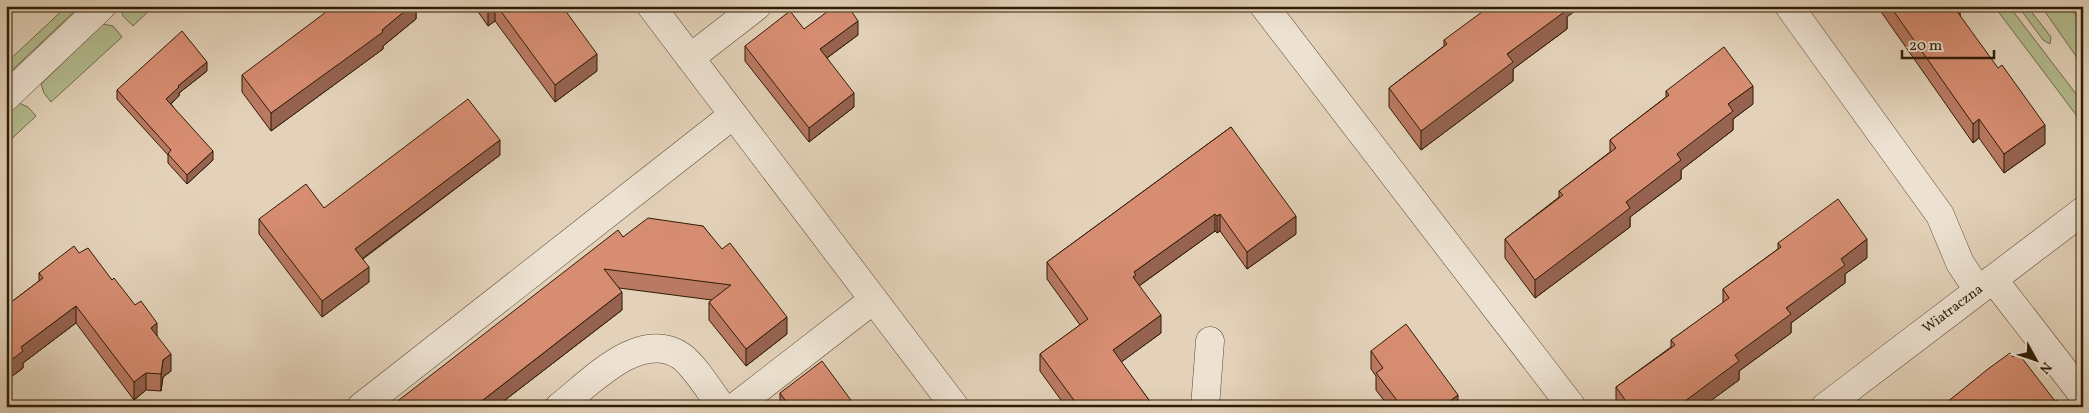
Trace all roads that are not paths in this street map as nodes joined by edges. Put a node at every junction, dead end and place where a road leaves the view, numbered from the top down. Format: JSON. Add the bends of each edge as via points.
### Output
{"nodes":[{"id":1,"x":102,"y":6,"type":"edge"},
{"id":2,"x":651,"y":6,"type":"edge"},
{"id":3,"x":757,"y":6,"type":"edge"},
{"id":4,"x":1264,"y":6,"type":"edge"},
{"id":5,"x":1790,"y":6,"type":"edge"},
{"id":6,"x":690,"y":58,"type":"junction"},
{"id":7,"x":6,"y":97,"type":"edge"},
{"id":8,"x":733,"y":115,"type":"junction"},
{"id":9,"x":2083,"y":211,"type":"edge"},
{"id":10,"x":1985,"y":284,"type":"junction"},
{"id":11,"x":873,"y":300,"type":"junction"},
{"id":12,"x":1210,"y":341,"type":"dead end"},
{"id":13,"x":2083,"y":395,"type":"edge"},
{"id":14,"x":361,"y":407,"type":"edge"},
{"id":15,"x":559,"y":407,"type":"edge"},
{"id":16,"x":722,"y":407,"type":"edge"},
{"id":17,"x":735,"y":407,"type":"edge"},
{"id":18,"x":955,"y":407,"type":"edge"},
{"id":19,"x":1205,"y":407,"type":"edge"},
{"id":20,"x":1572,"y":407,"type":"edge"},
{"id":21,"x":1824,"y":407,"type":"edge"}],
"edges":[{"from":1,"to":7,"type":"street"},
{"from":2,"to":6,"type":"street"},
{"from":3,"to":6,"type":"street"},
{"from":4,"to":20,"type":"street"},
{"from":5,"to":10,"type":"street","via":[[1940,215],[1960,263]]},
{"from":6,"to":8,"type":"street"},
{"from":8,"to":11,"type":"street"},
{"from":8,"to":14,"type":"street"},
{"from":9,"to":10,"type":"street","name":"Wiatraczna"},
{"from":10,"to":13,"type":"street"},
{"from":10,"to":21,"type":"street","name":"Wiatraczna"},
{"from":11,"to":17,"type":"street"},
{"from":11,"to":18,"type":"street"},
{"from":12,"to":19,"type":"street"},
{"from":15,"to":16,"type":"street","via":[[626,356],[642,349],[658,348],[681,356]]}]}
